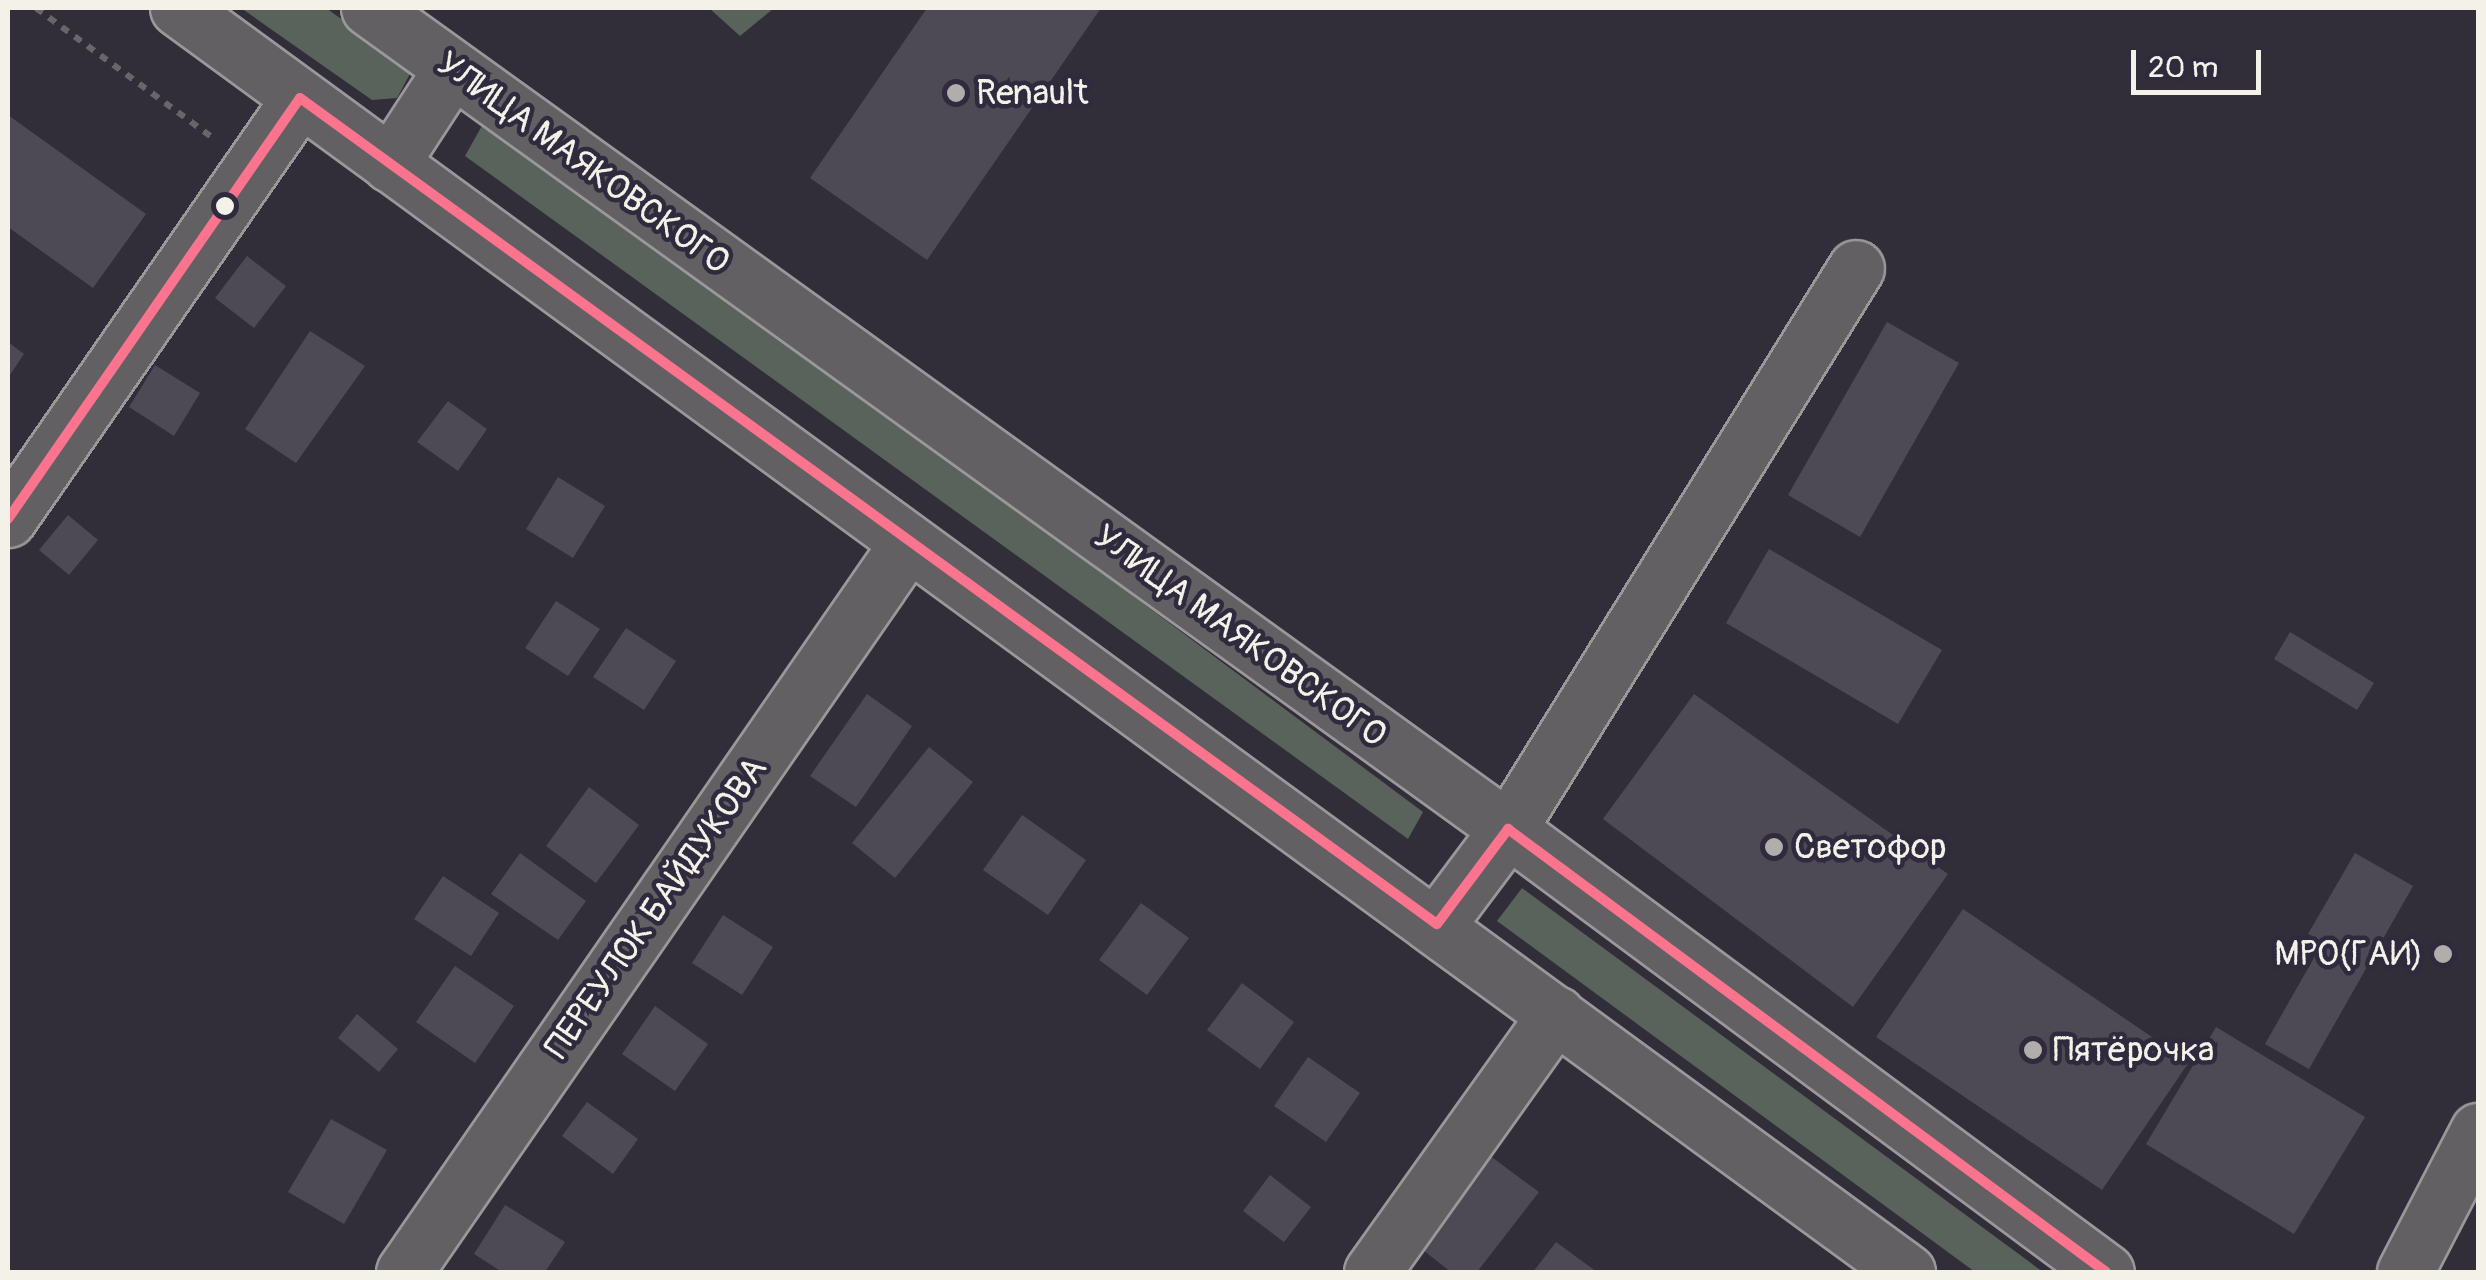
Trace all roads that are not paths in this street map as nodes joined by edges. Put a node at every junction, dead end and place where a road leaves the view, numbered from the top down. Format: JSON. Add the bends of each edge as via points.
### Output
{"nodes":[{"id":1,"x":178,"y":8,"type":"edge"},
{"id":2,"x":369,"y":8,"type":"edge"},
{"id":3,"x":452,"y":69,"type":"junction"},
{"id":4,"x":300,"y":98,"type":"junction"},
{"id":5,"x":390,"y":164,"type":"junction"},
{"id":6,"x":1856,"y":268,"type":"dead end"},
{"id":7,"x":8,"y":519,"type":"edge"},
{"id":8,"x":908,"y":543,"type":"junction"},
{"id":9,"x":1508,"y":829,"type":"junction"},
{"id":10,"x":1437,"y":924,"type":"junction"},
{"id":11,"x":1556,"y":1014,"type":"junction"},
{"id":12,"x":2478,"y":1131,"type":"edge"},
{"id":13,"x":404,"y":1272,"type":"edge"},
{"id":14,"x":1372,"y":1272,"type":"edge"},
{"id":15,"x":1907,"y":1272,"type":"edge"},
{"id":16,"x":2106,"y":1272,"type":"edge"},
{"id":17,"x":2406,"y":1272,"type":"edge"}],
"edges":[{"from":1,"to":4,"type":"street"},
{"from":2,"to":3,"type":"street","name":"УЛИЦА МАЯКОВСКОГО"},
{"from":3,"to":5,"type":"street"},
{"from":3,"to":9,"type":"street","name":"УЛИЦА МАЯКОВСКОГО"},
{"from":4,"to":5,"type":"street"},
{"from":4,"to":7,"type":"street"},
{"from":5,"to":8,"type":"street"},
{"from":6,"to":9,"type":"street"},
{"from":8,"to":10,"type":"street"},
{"from":8,"to":13,"type":"street","name":"ПЕРЕУЛОК БАЙДУКОВА"},
{"from":9,"to":10,"type":"street"},
{"from":9,"to":16,"type":"street","name":"УЛИЦА МАЯКОВСКОГО"},
{"from":10,"to":11,"type":"street"},
{"from":11,"to":14,"type":"street"},
{"from":11,"to":15,"type":"street"},
{"from":12,"to":17,"type":"street"}]}
